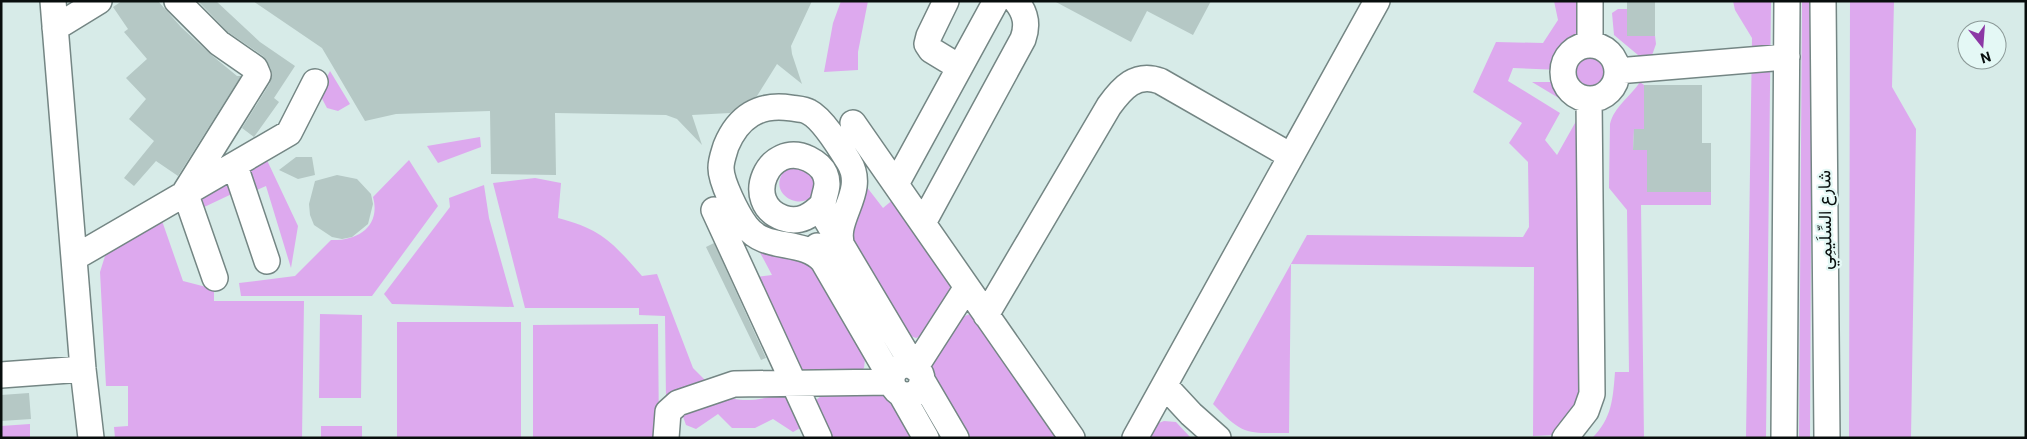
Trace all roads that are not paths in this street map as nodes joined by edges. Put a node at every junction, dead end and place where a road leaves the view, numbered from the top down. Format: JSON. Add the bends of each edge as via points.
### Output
{"nodes":[{"id":1,"x":53,"y":1,"type":"edge"},
{"id":2,"x":99,"y":1,"type":"edge"},
{"id":3,"x":177,"y":1,"type":"edge"},
{"id":4,"x":946,"y":1,"type":"edge"},
{"id":5,"x":996,"y":1,"type":"edge"},
{"id":6,"x":1016,"y":1,"type":"edge"},
{"id":7,"x":1377,"y":1,"type":"edge"},
{"id":8,"x":1590,"y":1,"type":"edge"},
{"id":9,"x":1787,"y":1,"type":"edge"},
{"id":10,"x":1823,"y":1,"type":"edge"},
{"id":11,"x":55,"y":28,"type":"junction"},
{"id":12,"x":1590,"y":45,"type":"junction"},
{"id":13,"x":1787,"y":57,"type":"junction"},
{"id":14,"x":959,"y":67,"type":"junction"},
{"id":15,"x":1617,"y":71,"type":"junction"},
{"id":16,"x":315,"y":82,"type":"dead end"},
{"id":17,"x":1589,"y":99,"type":"junction"},
{"id":18,"x":853,"y":123,"type":"dead end"},
{"id":19,"x":1291,"y":156,"type":"junction"},
{"id":20,"x":234,"y":166,"type":"junction"},
{"id":21,"x":896,"y":184,"type":"junction"},
{"id":22,"x":185,"y":192,"type":"junction"},
{"id":23,"x":823,"y":204,"type":"junction"},
{"id":24,"x":714,"y":210,"type":"dead end"},
{"id":25,"x":790,"y":220,"type":"junction"},
{"id":26,"x":923,"y":223,"type":"junction"},
{"id":27,"x":833,"y":255,"type":"junction"},
{"id":28,"x":74,"y":258,"type":"junction"},
{"id":29,"x":267,"y":262,"type":"dead end"},
{"id":30,"x":215,"y":278,"type":"dead end"},
{"id":31,"x":967,"y":287,"type":"junction"},
{"id":32,"x":986,"y":315,"type":"junction"},
{"id":33,"x":83,"y":369,"type":"junction"},
{"id":34,"x":917,"y":372,"type":"junction"},
{"id":35,"x":1,"y":375,"type":"edge"},
{"id":36,"x":794,"y":384,"type":"junction"},
{"id":37,"x":895,"y":385,"type":"junction"},
{"id":38,"x":1165,"y":386,"type":"junction"},
{"id":39,"x":91,"y":438,"type":"edge"},
{"id":40,"x":666,"y":438,"type":"edge"},
{"id":41,"x":819,"y":438,"type":"edge"},
{"id":42,"x":926,"y":438,"type":"edge"},
{"id":43,"x":956,"y":438,"type":"edge"},
{"id":44,"x":1072,"y":438,"type":"edge"},
{"id":45,"x":1136,"y":438,"type":"edge"},
{"id":46,"x":1218,"y":438,"type":"edge"},
{"id":47,"x":1565,"y":438,"type":"edge"},
{"id":48,"x":1784,"y":438,"type":"edge"},
{"id":49,"x":1827,"y":438,"type":"edge"}],
"edges":[{"from":1,"to":11,"type":"street"},
{"from":2,"to":11,"type":"street"},
{"from":3,"to":22,"type":"street","via":[[219,43],[255,68],[258,75]]},
{"from":4,"to":14,"type":"street","via":[[927,44],[931,50]]},
{"from":5,"to":14,"type":"street"},
{"from":6,"to":26,"type":"street","via":[[1025,16],[1026,32]]},
{"from":7,"to":19,"type":"street"},
{"from":8,"to":12,"type":"street"},
{"from":9,"to":13,"type":"street"},
{"from":10,"to":49,"type":"street","name":"شارع السِّلَيمِي"},
{"from":11,"to":28,"type":"street"},
{"from":12,"to":15,"type":"street","via":[[1609,52]]},
{"from":12,"to":17,"type":"street","via":[[1574,50],[1562,71],[1573,93]]},
{"from":13,"to":15,"type":"street"},
{"from":13,"to":48,"type":"street"},
{"from":14,"to":21,"type":"street"},
{"from":15,"to":17,"type":"street","via":[[1609,91]]},
{"from":16,"to":20,"type":"street","via":[[289,133]]},
{"from":17,"to":47,"type":"street","via":[[1592,394],[1586,411]]},
{"from":18,"to":21,"type":"street"},
{"from":19,"to":32,"type":"street","via":[[1160,81],[1145,78],[1130,82],[1109,106]]},
{"from":19,"to":38,"type":"street"},
{"from":20,"to":22,"type":"street"},
{"from":20,"to":29,"type":"street"},
{"from":21,"to":26,"type":"street"},
{"from":22,"to":28,"type":"street"},
{"from":22,"to":30,"type":"street"},
{"from":23,"to":25,"type":"street","via":[[809,217]]},
{"from":23,"to":25,"type":"street","via":[[828,189],[825,174],[816,162],[802,155],[787,156],[773,162],[764,174],[761,190],[766,204],[776,215]]},
{"from":23,"to":27,"type":"street"},
{"from":24,"to":36,"type":"street"},
{"from":25,"to":27,"type":"street","via":[[804,228],[815,242]]},
{"from":26,"to":31,"type":"street"},
{"from":27,"to":27,"type":"street","via":[[853,197],[855,179],[849,163],[821,123],[809,112],[766,107],[747,115],[732,131],[721,167],[725,185],[743,222],[760,239]]},
{"from":27,"to":34,"type":"street"},
{"from":27,"to":37,"type":"street"},
{"from":28,"to":33,"type":"street"},
{"from":31,"to":32,"type":"street"},
{"from":31,"to":34,"type":"street"},
{"from":32,"to":44,"type":"street"},
{"from":33,"to":35,"type":"street"},
{"from":33,"to":39,"type":"street"},
{"from":34,"to":37,"type":"street","via":[[920,388],[914,394]]},
{"from":34,"to":43,"type":"street"},
{"from":36,"to":37,"type":"street"},
{"from":36,"to":40,"type":"street","via":[[734,384],[678,403],[668,412]]},
{"from":36,"to":41,"type":"street"},
{"from":37,"to":42,"type":"street"},
{"from":38,"to":45,"type":"street"},
{"from":38,"to":46,"type":"street"}]}
